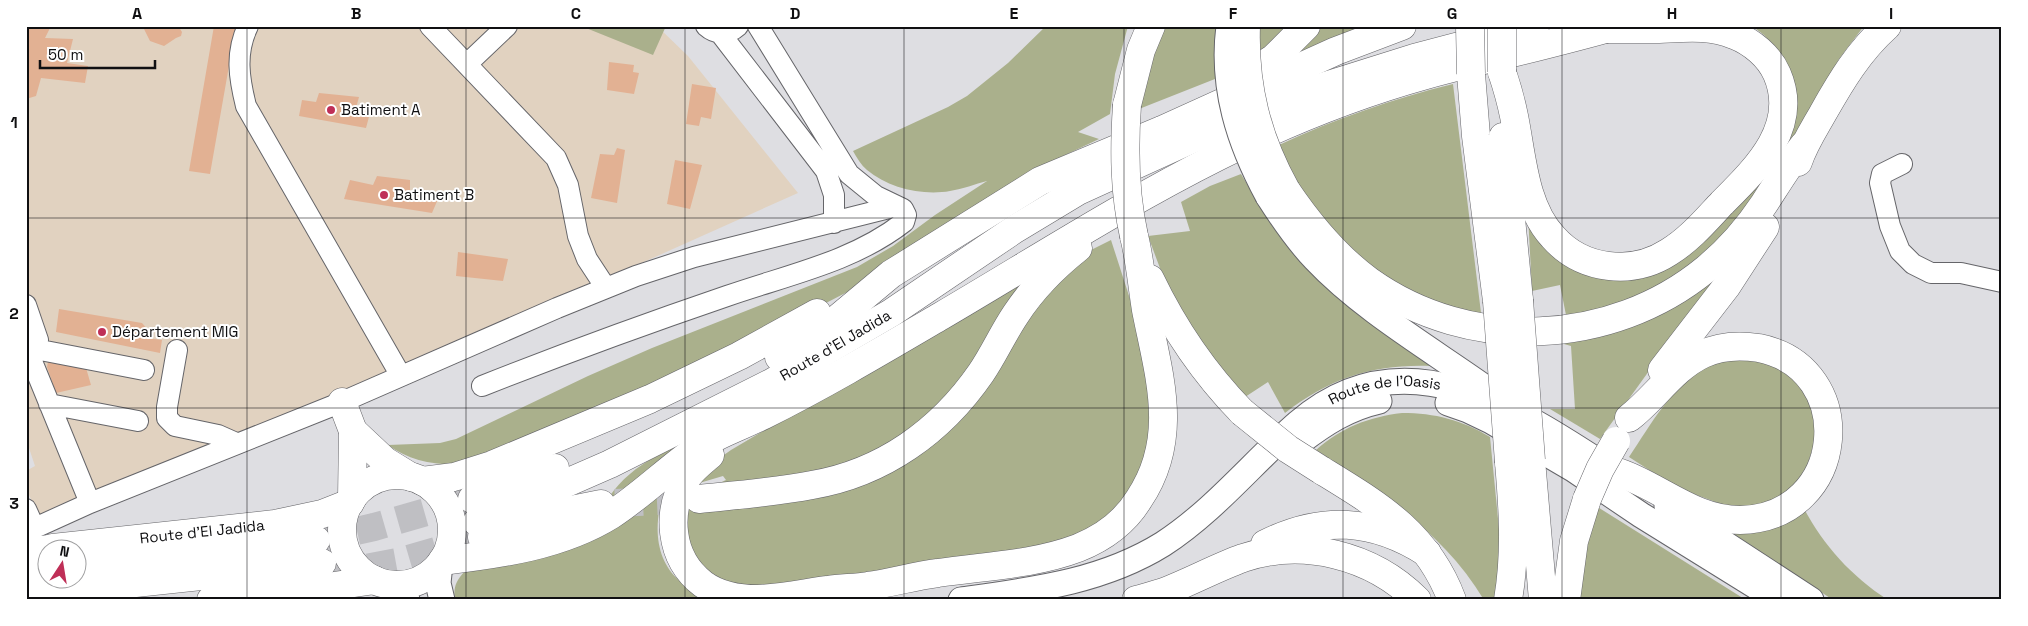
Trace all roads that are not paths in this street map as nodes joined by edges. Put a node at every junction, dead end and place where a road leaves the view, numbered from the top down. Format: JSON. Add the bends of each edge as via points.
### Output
{"nodes":[{"id":1,"x":248,"y":26,"type":"edge"},
{"id":2,"x":430,"y":26,"type":"edge"},
{"id":3,"x":507,"y":26,"type":"edge"},
{"id":4,"x":758,"y":26,"type":"edge"},
{"id":5,"x":1150,"y":26,"type":"edge"},
{"id":6,"x":1229,"y":26,"type":"edge"},
{"id":7,"x":1246,"y":26,"type":"edge"},
{"id":8,"x":1306,"y":26,"type":"edge"},
{"id":9,"x":1402,"y":26,"type":"edge"},
{"id":10,"x":1470,"y":26,"type":"edge"},
{"id":11,"x":1502,"y":26,"type":"edge"},
{"id":12,"x":1535,"y":26,"type":"edge"},
{"id":13,"x":1887,"y":26,"type":"edge"},
{"id":14,"x":1611,"y":28,"type":"edge"},
{"id":15,"x":721,"y":29,"type":"edge"},
{"id":16,"x":467,"y":64,"type":"junction"},
{"id":17,"x":1502,"y":72,"type":"junction"},
{"id":18,"x":1171,"y":138,"type":"junction"},
{"id":19,"x":1804,"y":145,"type":"junction"},
{"id":20,"x":1902,"y":164,"type":"dead end"},
{"id":21,"x":1171,"y":182,"type":"junction"},
{"id":22,"x":1277,"y":192,"type":"junction"},
{"id":23,"x":897,"y":206,"type":"junction"},
{"id":24,"x":834,"y":223,"type":"junction"},
{"id":25,"x":1136,"y":245,"type":"junction"},
{"id":26,"x":891,"y":274,"type":"junction"},
{"id":27,"x":2002,"y":282,"type":"edge"},
{"id":28,"x":606,"y":288,"type":"junction"},
{"id":29,"x":1508,"y":300,"type":"junction"},
{"id":30,"x":26,"y":305,"type":"edge"},
{"id":31,"x":177,"y":350,"type":"dead end"},
{"id":32,"x":30,"y":353,"type":"edge"},
{"id":33,"x":144,"y":370,"type":"dead end"},
{"id":34,"x":401,"y":376,"type":"junction"},
{"id":35,"x":482,"y":386,"type":"dead end"},
{"id":36,"x":342,"y":402,"type":"junction"},
{"id":37,"x":49,"y":404,"type":"junction"},
{"id":38,"x":764,"y":415,"type":"junction"},
{"id":39,"x":1524,"y":415,"type":"junction"},
{"id":40,"x":1629,"y":418,"type":"junction"},
{"id":41,"x":138,"y":421,"type":"dead end"},
{"id":42,"x":353,"y":431,"type":"junction"},
{"id":43,"x":236,"y":443,"type":"junction"},
{"id":44,"x":1520,"y":461,"type":"junction"},
{"id":45,"x":1611,"y":470,"type":"junction"},
{"id":46,"x":416,"y":479,"type":"junction"},
{"id":47,"x":699,"y":499,"type":"tunnel mouth"},
{"id":48,"x":351,"y":501,"type":"junction"},
{"id":49,"x":90,"y":503,"type":"junction"},
{"id":50,"x":601,"y":504,"type":"tunnel mouth"},
{"id":51,"x":26,"y":509,"type":"edge"},
{"id":52,"x":476,"y":520,"type":"junction"},
{"id":53,"x":34,"y":540,"type":"edge"},
{"id":54,"x":88,"y":544,"type":"edge"},
{"id":55,"x":1427,"y":553,"type":"junction"},
{"id":56,"x":1243,"y":558,"type":"junction"},
{"id":57,"x":441,"y":563,"type":"junction"},
{"id":58,"x":88,"y":566,"type":"edge"},
{"id":59,"x":868,"y":586,"type":"junction"},
{"id":60,"x":390,"y":588,"type":"edge"},
{"id":61,"x":26,"y":598,"type":"edge"},
{"id":62,"x":210,"y":600,"type":"edge"},
{"id":63,"x":442,"y":600,"type":"edge"},
{"id":64,"x":807,"y":600,"type":"edge"},
{"id":65,"x":962,"y":600,"type":"edge"},
{"id":66,"x":1063,"y":600,"type":"edge"},
{"id":67,"x":1136,"y":600,"type":"edge"},
{"id":68,"x":1417,"y":600,"type":"edge"},
{"id":69,"x":1452,"y":600,"type":"edge"},
{"id":70,"x":1508,"y":600,"type":"edge"},
{"id":71,"x":1542,"y":600,"type":"edge"},
{"id":72,"x":1566,"y":600,"type":"edge"},
{"id":73,"x":1778,"y":600,"type":"edge"},
{"id":74,"x":1811,"y":600,"type":"edge"}],
"edges":[{"from":1,"to":34,"type":"street","via":[[239,52],[239,79],[246,106]]},
{"from":2,"to":16,"type":"street"},
{"from":3,"to":16,"type":"street"},
{"from":4,"to":23,"type":"street","via":[[849,174],[871,193]]},
{"from":5,"to":25,"type":"highway","bridge":true,"via":[[1127,105],[1124,166],[1127,207]]},
{"from":6,"to":22,"type":"main road","bridge":true,"via":[[1227,63],[1235,118],[1243,145]]},
{"from":7,"to":22,"type":"highway","bridge":true,"via":[[1246,67],[1252,110]]},
{"from":8,"to":18,"type":"highway","via":[[1266,64],[1207,98]]},
{"from":9,"to":18,"type":"highway","via":[[1336,51]]},
{"from":10,"to":29,"type":"highway","bridge":true,"via":[[1476,136]]},
{"from":11,"to":17,"type":"highway","bridge":true},
{"from":12,"to":18,"type":"highway","via":[[1414,58]]},
{"from":13,"to":19,"type":"highway","via":[[1851,66]]},
{"from":14,"to":17,"type":"highway","via":[[1696,27],[1733,34],[1761,51],[1770,61],[1783,93],[1781,126],[1759,165],[1689,238],[1652,261],[1634,266],[1598,264],[1565,249],[1552,236],[1541,222],[1528,185]]},
{"from":14,"to":21,"type":"highway","via":[[1372,91],[1269,132]]},
{"from":15,"to":24,"type":"street","via":[[826,171],[834,195]]},
{"from":16,"to":28,"type":"street","via":[[556,158],[568,185],[578,236]]},
{"from":17,"to":29,"type":"highway"},
{"from":18,"to":26,"type":"highway","name":"Route d'El Jadida","via":[[1040,181]]},
{"from":18,"to":52,"type":"highway","name":"Route d'El Jadida","via":[[1048,207],[891,313],[771,383],[610,464]]},
{"from":19,"to":22,"type":"highway","via":[[1747,228],[1689,282],[1610,320],[1544,332],[1499,330],[1455,321],[1432,314],[1389,293],[1334,250]]},
{"from":19,"to":40,"type":"highway","via":[[1787,188],[1752,248]]},
{"from":20,"to":27,"type":"street","via":[[1882,174],[1880,183],[1890,226],[1900,251],[1913,264],[1931,273],[1961,274]]},
{"from":21,"to":38,"type":"highway"},
{"from":21,"to":47,"type":"highway","via":[[1080,246],[1044,278],[1015,315],[969,390],[906,449],[862,471],[814,485]]},
{"from":22,"to":39,"type":"main road","via":[[1297,239],[1334,277],[1375,310]]},
{"from":23,"to":24,"type":"street"},
{"from":23,"to":35,"type":"street","via":[[905,212],[904,222],[849,255],[654,321]]},
{"from":24,"to":28,"type":"street","via":[[694,257]]},
{"from":25,"to":55,"type":"highway","bridge":true,"via":[[1162,304],[1190,350],[1223,392],[1280,443],[1386,512]]},
{"from":25,"to":59,"type":"highway","via":[[1162,388],[1164,421],[1154,470],[1130,512],[1091,542],[1055,555]]},
{"from":26,"to":46,"type":"highway","via":[[739,356],[650,399],[492,465],[454,477]]},
{"from":26,"to":52,"type":"highway","name":"Route d'El Jadida","via":[[824,329],[766,366],[609,446],[526,480]]},
{"from":28,"to":34,"type":"street"},
{"from":29,"to":44,"type":"highway","bridge":true},
{"from":30,"to":32,"type":"street","via":[[38,340]]},
{"from":31,"to":43,"type":"street","via":[[166,407],[167,418],[175,426],[213,433]]},
{"from":32,"to":33,"type":"street"},
{"from":32,"to":37,"type":"street"},
{"from":34,"to":36,"type":"street"},
{"from":36,"to":42,"type":"highway"},
{"from":36,"to":43,"type":"street"},
{"from":37,"to":41,"type":"street"},
{"from":37,"to":49,"type":"street"},
{"from":38,"to":57,"type":"highway","via":[[716,437],[611,514],[571,535],[530,547]]},
{"from":38,"to":59,"type":"highway","via":[[709,456],[689,475],[680,491],[672,520],[677,549],[684,561],[703,584],[728,596],[741,598],[786,597]]},
{"from":39,"to":45,"type":"main road","name":"Route de l'Oasis"},
{"from":39,"to":65,"type":"main road","name":"Route de l'Oasis","via":[[1438,384],[1404,380],[1362,387],[1337,396],[1299,422],[1191,524],[1134,560],[1070,583]]},
{"from":40,"to":45,"type":"highway","via":[[1694,358],[1716,349],[1752,347],[1786,358],[1812,382],[1827,414],[1828,450],[1817,477],[1799,499],[1768,515],[1741,520],[1696,512],[1642,480]]},
{"from":40,"to":72,"type":"highway","bridge":true,"via":[[1587,499],[1572,548]]},
{"from":42,"to":46,"type":"highway","via":[[385,461]]},
{"from":42,"to":48,"type":"highway"},
{"from":43,"to":49,"type":"street"},
{"from":44,"to":70,"type":"highway","via":[[1513,575]]},
{"from":44,"to":71,"type":"highway"},
{"from":45,"to":74,"type":"main road","name":"Route de l'Oasis"},
{"from":46,"to":48,"type":"highway","via":[[382,477],[365,486]]},
{"from":46,"to":57,"type":"highway","via":[[440,496],[450,517],[451,540]]},
{"from":48,"to":54,"type":"highway","name":"Route d'El Jadida","via":[[322,514],[275,524]]},
{"from":48,"to":60,"type":"highway","via":[[342,524],[345,547],[356,567]]},
{"from":49,"to":53,"type":"street"},
{"from":50,"to":52,"type":"highway","via":[[551,514]]},
{"from":51,"to":53,"type":"street"},
{"from":55,"to":56,"type":"highway","via":[[1382,530],[1325,524],[1290,533]]},
{"from":55,"to":69,"type":"highway"},
{"from":56,"to":67,"type":"highway","via":[[1166,591]]},
{"from":56,"to":68,"type":"highway","via":[[1296,550],[1334,554],[1368,565]]},
{"from":57,"to":60,"type":"highway","via":[[422,579]]},
{"from":57,"to":63,"type":"main road","via":[[438,582]]},
{"from":58,"to":61,"type":"highway","name":"Route d'El Jadida","via":[[321,560],[264,585],[226,589],[113,586]]},
{"from":59,"to":64,"type":"main road"},
{"from":60,"to":62,"type":"highway"},
{"from":66,"to":73,"type":"main road","name":"Route de l'Oasis","via":[[1140,576],[1166,562],[1223,518],[1296,445],[1317,429],[1361,405],[1403,397],[1447,403],[1491,421],[1573,469]]}]}
